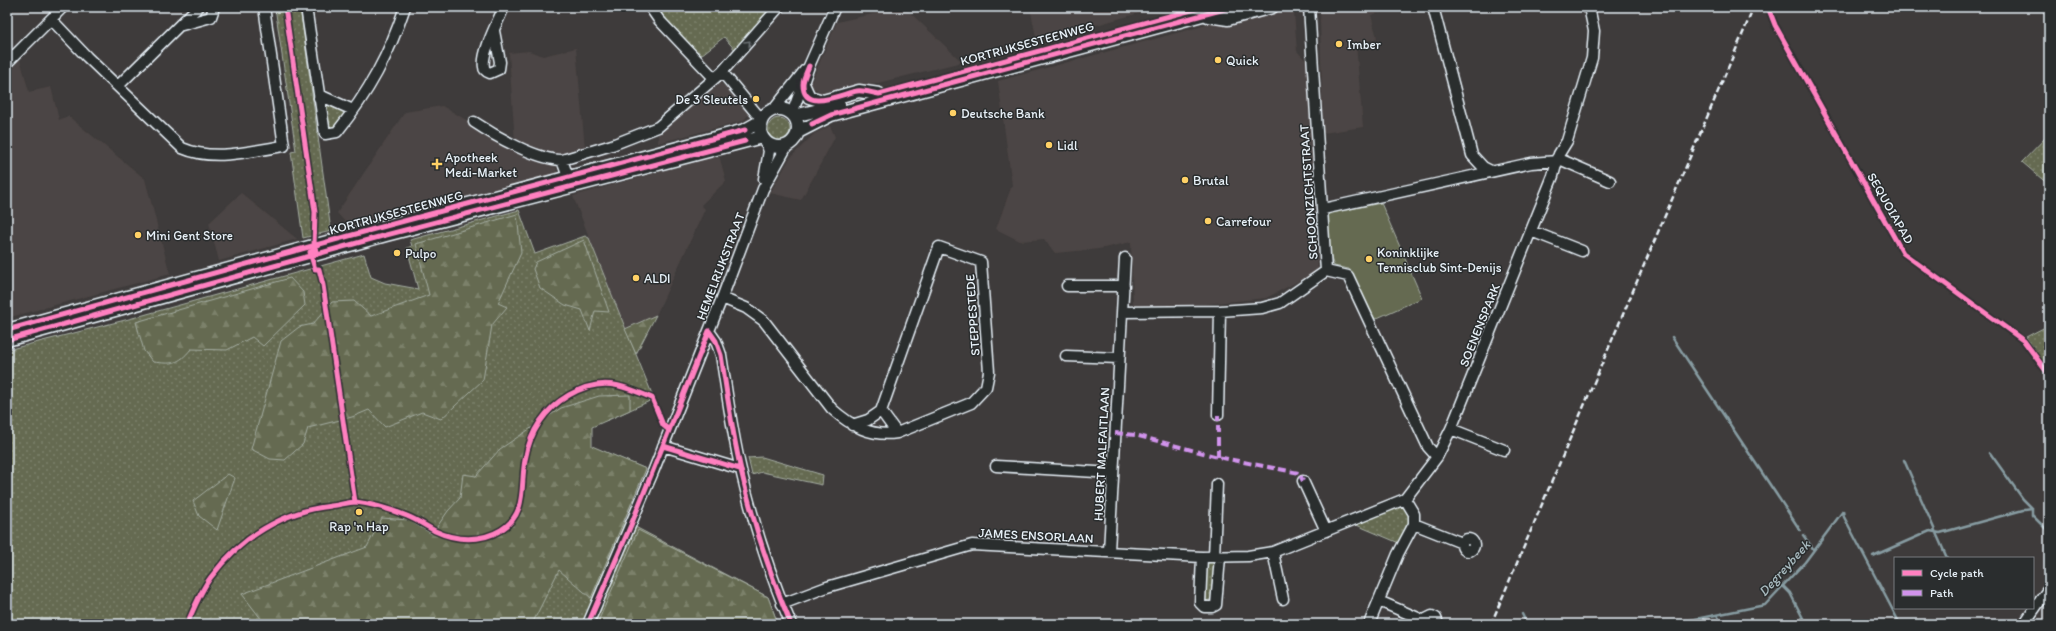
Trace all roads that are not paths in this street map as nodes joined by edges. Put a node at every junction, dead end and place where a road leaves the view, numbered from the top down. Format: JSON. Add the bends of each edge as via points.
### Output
{"nodes":[{"id":1,"x":63,"y":7,"type":"edge"},
{"id":2,"x":198,"y":7,"type":"edge"},
{"id":3,"x":212,"y":7,"type":"edge"},
{"id":4,"x":264,"y":7,"type":"edge"},
{"id":5,"x":306,"y":7,"type":"edge"},
{"id":6,"x":405,"y":7,"type":"edge"},
{"id":7,"x":504,"y":7,"type":"edge"},
{"id":8,"x":650,"y":7,"type":"edge"},
{"id":9,"x":779,"y":7,"type":"edge"},
{"id":10,"x":835,"y":7,"type":"edge"},
{"id":11,"x":1232,"y":7,"type":"edge"},
{"id":12,"x":1272,"y":7,"type":"edge"},
{"id":13,"x":1309,"y":7,"type":"edge"},
{"id":14,"x":1433,"y":7,"type":"edge"},
{"id":15,"x":1589,"y":7,"type":"edge"},
{"id":16,"x":1203,"y":11,"type":"edge"},
{"id":17,"x":51,"y":19,"type":"junction"},
{"id":18,"x":180,"y":25,"type":"junction"},
{"id":19,"x":494,"y":31,"type":"dead end"},
{"id":20,"x":7,"y":63,"type":"edge"},
{"id":21,"x":809,"y":66,"type":"junction"},
{"id":22,"x":718,"y":75,"type":"junction"},
{"id":23,"x":803,"y":84,"type":"junction"},
{"id":24,"x":118,"y":86,"type":"junction"},
{"id":25,"x":879,"y":94,"type":"junction"},
{"id":26,"x":319,"y":98,"type":"junction"},
{"id":27,"x":774,"y":109,"type":"junction"},
{"id":28,"x":353,"y":110,"type":"junction"},
{"id":29,"x":793,"y":115,"type":"junction"},
{"id":30,"x":762,"y":119,"type":"junction"},
{"id":31,"x":474,"y":122,"type":"dead end"},
{"id":32,"x":798,"y":132,"type":"junction"},
{"id":33,"x":764,"y":140,"type":"junction"},
{"id":34,"x":787,"y":146,"type":"junction"},
{"id":35,"x":562,"y":160,"type":"junction"},
{"id":36,"x":1556,"y":162,"type":"junction"},
{"id":37,"x":1491,"y":172,"type":"junction"},
{"id":38,"x":568,"y":177,"type":"junction"},
{"id":39,"x":1610,"y":181,"type":"dead end"},
{"id":40,"x":763,"y":189,"type":"junction"},
{"id":41,"x":1324,"y":209,"type":"junction"},
{"id":42,"x":1531,"y":231,"type":"junction"},
{"id":43,"x":1582,"y":251,"type":"dead end"},
{"id":44,"x":1125,"y":258,"type":"dead end"},
{"id":45,"x":1326,"y":271,"type":"junction"},
{"id":46,"x":1067,"y":286,"type":"dead end"},
{"id":47,"x":1124,"y":286,"type":"junction"},
{"id":48,"x":722,"y":298,"type":"junction"},
{"id":49,"x":1220,"y":311,"type":"junction"},
{"id":50,"x":1122,"y":312,"type":"junction"},
{"id":51,"x":7,"y":330,"type":"edge"},
{"id":52,"x":709,"y":331,"type":"junction"},
{"id":53,"x":7,"y":340,"type":"edge"},
{"id":54,"x":1066,"y":356,"type":"dead end"},
{"id":55,"x":1119,"y":358,"type":"junction"},
{"id":56,"x":881,"y":411,"type":"junction"},
{"id":57,"x":1218,"y":415,"type":"dead end"},
{"id":58,"x":852,"y":425,"type":"junction"},
{"id":59,"x":1451,"y":429,"type":"junction"},
{"id":60,"x":897,"y":433,"type":"junction"},
{"id":61,"x":663,"y":446,"type":"junction"},
{"id":62,"x":1504,"y":450,"type":"dead end"},
{"id":63,"x":1437,"y":457,"type":"junction"},
{"id":64,"x":996,"y":466,"type":"dead end"},
{"id":65,"x":740,"y":469,"type":"junction"},
{"id":66,"x":1113,"y":473,"type":"junction"},
{"id":67,"x":1303,"y":481,"type":"dead end"},
{"id":68,"x":1217,"y":484,"type":"dead end"},
{"id":69,"x":1402,"y":500,"type":"junction"},
{"id":70,"x":1414,"y":524,"type":"junction"},
{"id":71,"x":1326,"y":531,"type":"junction"},
{"id":72,"x":1462,"y":543,"type":"dead end"},
{"id":73,"x":1109,"y":551,"type":"junction"},
{"id":74,"x":1273,"y":552,"type":"junction"},
{"id":75,"x":1202,"y":557,"type":"junction"},
{"id":76,"x":1217,"y":557,"type":"junction"},
{"id":77,"x":2049,"y":588,"type":"edge"},
{"id":78,"x":1283,"y":599,"type":"dead end"},
{"id":79,"x":1378,"y":601,"type":"junction"},
{"id":80,"x":782,"y":604,"type":"junction"},
{"id":81,"x":1425,"y":623,"type":"edge"},
{"id":82,"x":588,"y":624,"type":"edge"},
{"id":83,"x":791,"y":624,"type":"edge"},
{"id":84,"x":1369,"y":624,"type":"edge"},
{"id":85,"x":1438,"y":624,"type":"edge"},
{"id":86,"x":2024,"y":624,"type":"edge"}],
"edges":[{"from":1,"to":17,"type":"street"},
{"from":2,"to":18,"type":"street"},
{"from":3,"to":18,"type":"street","via":[[211,17]]},
{"from":4,"to":24,"type":"street","via":[[284,146],[214,156],[195,154],[182,148]]},
{"from":5,"to":26,"type":"street"},
{"from":6,"to":28,"type":"street","via":[[383,65]]},
{"from":7,"to":19,"type":"street"},
{"from":8,"to":22,"type":"street","via":[[659,20]]},
{"from":22,"to":9,"type":"street","one_way":true},
{"from":10,"to":21,"type":"street"},
{"from":11,"to":16,"type":"main road","name":"KORTRIJKSESTEENWEG"},
{"from":12,"to":16,"type":"main road","via":[[1228,19]]},
{"from":13,"to":41,"type":"street","name":"SCHOONZICHTSTRAAT"},
{"from":14,"to":37,"type":"street","via":[[1472,155]]},
{"from":15,"to":36,"type":"street","name":"SOENENSPARK","via":[[1594,31],[1592,58],[1567,141]]},
{"from":16,"to":25,"type":"main road","name":"KORTRIJKSESTEENWEG"},
{"from":16,"to":32,"type":"main road","name":"KORTRIJKSESTEENWEG","via":[[831,115]]},
{"from":17,"to":20,"type":"street"},
{"from":17,"to":24,"type":"street"},
{"from":18,"to":24,"type":"street"},
{"from":21,"to":23,"type":"street"},
{"from":21,"to":27,"type":"street"},
{"from":22,"to":30,"type":"street"},
{"from":22,"to":35,"type":"street","via":[[658,127],[612,145]]},
{"from":23,"to":25,"type":"main road","via":[[809,97],[817,101],[859,91]]},
{"from":23,"to":29,"type":"street"},
{"from":25,"to":29,"type":"main road","name":"KORTRIJKSESTEENWEG"},
{"from":26,"to":28,"type":"street"},
{"from":26,"to":28,"type":"street","via":[[326,134],[337,132]]},
{"from":27,"to":29,"type":"main road","via":[[784,110]]},
{"from":27,"to":30,"type":"main road"},
{"from":29,"to":32,"type":"main road"},
{"from":30,"to":33,"type":"main road","via":[[759,129]]},
{"from":30,"to":38,"type":"main road","name":"KORTRIJKSESTEENWEG","via":[[745,130]]},
{"from":31,"to":35,"type":"street","via":[[493,135],[521,148]]},
{"from":32,"to":34,"type":"main road"},
{"from":33,"to":34,"type":"main road","via":[[774,147]]},
{"from":33,"to":40,"type":"street","name":"HEMELRIJKSTRAAT","via":[[768,160]]},
{"from":33,"to":53,"type":"main road","name":"KORTRIJKSESTEENWEG","via":[[394,233]]},
{"from":34,"to":40,"type":"street","name":"HEMELRIJKSTRAAT"},
{"from":35,"to":38,"type":"street"},
{"from":36,"to":37,"type":"street","via":[[1551,160],[1531,163]]},
{"from":36,"to":39,"type":"street"},
{"from":36,"to":42,"type":"street","name":"SOENENSPARK"},
{"from":37,"to":41,"type":"street"},
{"from":38,"to":51,"type":"main road","name":"KORTRIJKSESTEENWEG"},
{"from":40,"to":48,"type":"street","name":"HEMELRIJKSTRAAT"},
{"from":41,"to":45,"type":"street","name":"SCHOONZICHTSTRAAT"},
{"from":42,"to":43,"type":"street"},
{"from":42,"to":59,"type":"street","name":"SOENENSPARK"},
{"from":44,"to":47,"type":"street","name":"HUBERT MALFAITLAAN"},
{"from":45,"to":49,"type":"street","via":[[1280,303],[1262,308]]},
{"from":45,"to":63,"type":"street","name":"SCHOONZICHTSTRAAT","via":[[1348,276],[1428,447]]},
{"from":46,"to":47,"type":"street"},
{"from":47,"to":50,"type":"street","name":"HUBERT MALFAITLAAN"},
{"from":48,"to":52,"type":"street","name":"HEMELRIJKSTRAAT"},
{"from":48,"to":58,"type":"street","name":"STEPPESTEDE","via":[[746,308],[764,321],[832,409]]},
{"from":49,"to":50,"type":"street"},
{"from":49,"to":57,"type":"street"},
{"from":50,"to":55,"type":"street","name":"HUBERT MALFAITLAAN"},
{"from":52,"to":61,"type":"street"},
{"from":52,"to":65,"type":"street","name":"HEMELRIJKSTRAAT","via":[[721,355]]},
{"from":54,"to":55,"type":"street"},
{"from":55,"to":66,"type":"street","name":"HUBERT MALFAITLAAN"},
{"from":56,"to":58,"type":"street","via":[[868,420]]},
{"from":56,"to":60,"type":"street"},
{"from":56,"to":60,"type":"street","name":"STEPPESTEDE","via":[[939,247],[981,262],[989,372],[986,387],[971,403]]},
{"from":58,"to":60,"type":"street","name":"STEPPESTEDE","via":[[868,432],[885,435]]},
{"from":59,"to":62,"type":"street"},
{"from":59,"to":63,"type":"street","name":"SOENENSPARK"},
{"from":61,"to":65,"type":"street"},
{"from":61,"to":82,"type":"street"},
{"from":63,"to":69,"type":"street","name":"SOENENSPARK"},
{"from":64,"to":66,"type":"street"},
{"from":65,"to":80,"type":"street","name":"HEMELRIJKSTRAAT","via":[[760,541]]},
{"from":66,"to":73,"type":"street","name":"HUBERT MALFAITLAAN"},
{"from":67,"to":71,"type":"street"},
{"from":68,"to":76,"type":"street"},
{"from":69,"to":70,"type":"street","via":[[1414,514]]},
{"from":69,"to":71,"type":"street","name":"JAMES ENSORLAAN"},
{"from":70,"to":72,"type":"street"},
{"from":70,"to":79,"type":"street"},
{"from":71,"to":74,"type":"street","name":"JAMES ENSORLAAN"},
{"from":73,"to":75,"type":"street","name":"JAMES ENSORLAAN"},
{"from":73,"to":80,"type":"street","name":"JAMES ENSORLAAN","via":[[972,544],[827,587]]},
{"from":74,"to":76,"type":"street","name":"JAMES ENSORLAAN"},
{"from":74,"to":78,"type":"street"},
{"from":75,"to":76,"type":"street","name":"JAMES ENSORLAAN"},
{"from":75,"to":76,"type":"street","via":[[1200,603],[1204,607],[1216,604]]},
{"from":77,"to":86,"type":"street"},
{"from":79,"to":81,"type":"street"},
{"from":79,"to":84,"type":"street"},
{"from":80,"to":83,"type":"street","name":"HEMELRIJKSTRAAT"},
{"from":81,"to":85,"type":"street","via":[[1428,617],[1432,616]]}]}
